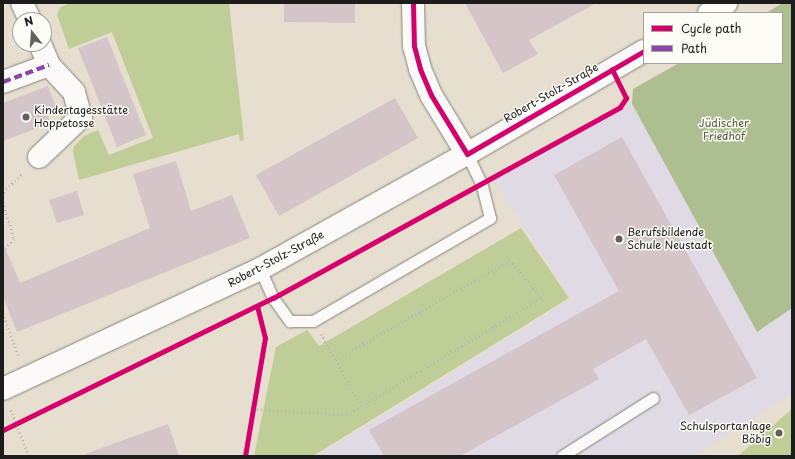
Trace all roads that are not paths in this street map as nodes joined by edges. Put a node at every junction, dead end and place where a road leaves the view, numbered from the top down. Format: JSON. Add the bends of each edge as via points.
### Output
{"nodes":[{"id":1,"x":413,"y":3,"type":"edge"},
{"id":2,"x":726,"y":3,"type":"edge"},
{"id":3,"x":711,"y":12,"type":"edge"},
{"id":4,"x":643,"y":51,"type":"edge"},
{"id":5,"x":43,"y":52,"type":"edge"},
{"id":6,"x":49,"y":65,"type":"junction"},
{"id":7,"x":3,"y":82,"type":"edge"},
{"id":8,"x":468,"y":154,"type":"junction"},
{"id":9,"x":39,"y":157,"type":"road end"},
{"id":10,"x":260,"y":269,"type":"junction"},
{"id":11,"x":3,"y":389,"type":"edge"},
{"id":12,"x":653,"y":398,"type":"dead end"},
{"id":13,"x":562,"y":456,"type":"edge"}],
"edges":[{"from":1,"to":8,"type":"street","via":[[414,46],[420,69],[431,95]]},
{"from":2,"to":3,"type":"street"},
{"from":4,"to":8,"type":"street","name":"Robert-Stolz-Straße"},
{"from":5,"to":6,"type":"street"},
{"from":6,"to":7,"type":"street"},
{"from":6,"to":9,"type":"street","via":[[74,92],[81,117]]},
{"from":8,"to":10,"type":"street","name":"Robert-Stolz-Straße"},
{"from":8,"to":10,"type":"lane","via":[[481,183],[490,218],[313,321],[290,321],[273,298]]},
{"from":10,"to":11,"type":"street","name":"Robert-Stolz-Straße"},
{"from":12,"to":13,"type":"lane"}]}
